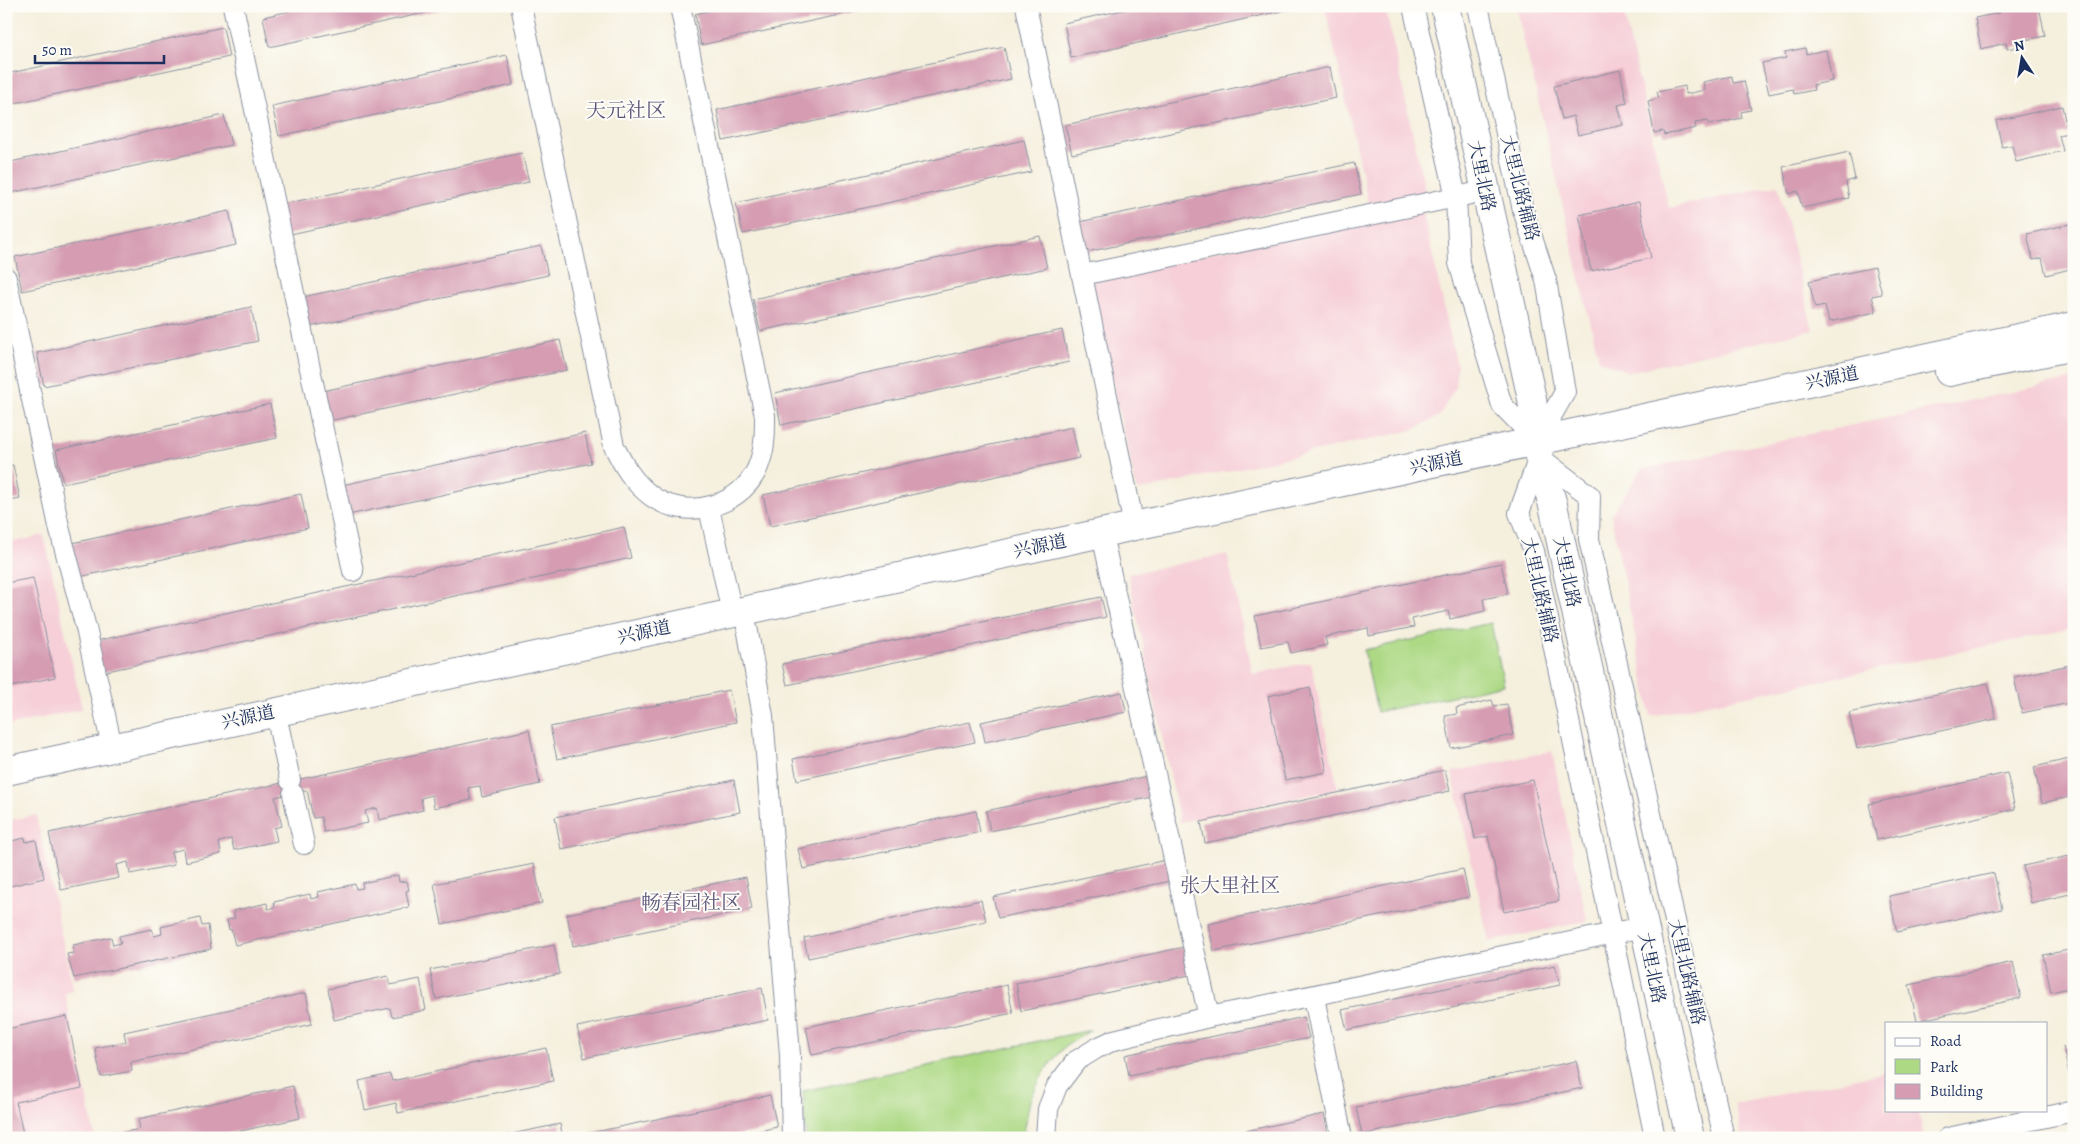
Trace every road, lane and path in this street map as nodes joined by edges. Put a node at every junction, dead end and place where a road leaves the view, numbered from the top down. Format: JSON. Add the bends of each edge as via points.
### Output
{"nodes":[{"id":1,"x":233,"y":6,"type":"edge"},
{"id":2,"x":521,"y":6,"type":"edge"},
{"id":3,"x":680,"y":6,"type":"edge"},
{"id":4,"x":1026,"y":6,"type":"edge"},
{"id":5,"x":1413,"y":6,"type":"edge"},
{"id":6,"x":1445,"y":6,"type":"edge"},
{"id":7,"x":1478,"y":6,"type":"edge"},
{"id":8,"x":1485,"y":191,"type":"junction"},
{"id":9,"x":1456,"y":197,"type":"junction"},
{"id":10,"x":1082,"y":275,"type":"junction"},
{"id":11,"x":6,"y":278,"type":"edge"},
{"id":12,"x":2074,"y":326,"type":"edge"},
{"id":13,"x":2074,"y":346,"type":"edge"},
{"id":14,"x":1538,"y":449,"type":"junction"},
{"id":15,"x":709,"y":508,"type":"junction"},
{"id":16,"x":1134,"y":526,"type":"junction"},
{"id":17,"x":1105,"y":548,"type":"junction"},
{"id":18,"x":353,"y":570,"type":"dead end"},
{"id":19,"x":740,"y":620,"type":"junction"},
{"id":20,"x":278,"y":728,"type":"junction"},
{"id":21,"x":112,"y":747,"type":"junction"},
{"id":22,"x":6,"y":770,"type":"edge"},
{"id":23,"x":6,"y":787,"type":"edge"},
{"id":24,"x":304,"y":844,"type":"dead end"},
{"id":25,"x":1644,"y":927,"type":"junction"},
{"id":26,"x":1612,"y":935,"type":"junction"},
{"id":27,"x":1314,"y":997,"type":"junction"},
{"id":28,"x":1209,"y":1017,"type":"junction"},
{"id":29,"x":2074,"y":1111,"type":"edge"},
{"id":30,"x":792,"y":1138,"type":"edge"},
{"id":31,"x":1046,"y":1138,"type":"edge"},
{"id":32,"x":1342,"y":1138,"type":"edge"},
{"id":33,"x":1655,"y":1138,"type":"edge"},
{"id":34,"x":1690,"y":1138,"type":"edge"},
{"id":35,"x":1724,"y":1138,"type":"edge"},
{"id":36,"x":1948,"y":1138,"type":"edge"}],
"edges":[{"from":1,"to":18,"type":"street"},
{"from":2,"to":15,"type":"street","via":[[614,446],[623,466],[651,496],[669,505],[688,509]]},
{"from":3,"to":15,"type":"street","via":[[766,416],[760,462],[748,483],[731,498]]},
{"from":4,"to":10,"type":"street"},
{"from":5,"to":9,"type":"street","name":"大里北路辅路"},
{"from":6,"to":8,"type":"main road","name":"大里北路"},
{"from":7,"to":14,"type":"street","name":"大里北路辅路","via":[[1523,210],[1546,280],[1566,392]]},
{"from":8,"to":9,"type":"street"},
{"from":8,"to":14,"type":"main road","name":"大里北路","via":[[1532,399]]},
{"from":9,"to":10,"type":"street"},
{"from":9,"to":14,"type":"street","name":"大里北路辅路","via":[[1459,263],[1502,406]]},
{"from":10,"to":16,"type":"street"},
{"from":11,"to":21,"type":"street","via":[[60,531],[86,628]]},
{"from":12,"to":14,"type":"main road","name":"兴源道"},
{"from":13,"to":14,"type":"main road","name":"兴源道"},
{"from":14,"to":16,"type":"main road","name":"兴源道"},
{"from":14,"to":17,"type":"main road","name":"兴源道"},
{"from":14,"to":25,"type":"main road","name":"大里北路","via":[[1553,505]]},
{"from":14,"to":26,"type":"street","name":"大里北路辅路","via":[[1519,513],[1534,551]]},
{"from":14,"to":35,"type":"street","name":"大里北路辅路","via":[[1590,496],[1589,539]]},
{"from":15,"to":19,"type":"street"},
{"from":16,"to":19,"type":"main road","name":"兴源道"},
{"from":17,"to":19,"type":"main road","name":"兴源道"},
{"from":17,"to":28,"type":"street"},
{"from":19,"to":20,"type":"main road","name":"兴源道"},
{"from":19,"to":21,"type":"main road","name":"兴源道"},
{"from":19,"to":30,"type":"street","via":[[764,716],[789,1046]]},
{"from":20,"to":23,"type":"main road","name":"兴源道"},
{"from":20,"to":24,"type":"street"},
{"from":21,"to":22,"type":"main road","name":"兴源道"},
{"from":25,"to":26,"type":"street"},
{"from":25,"to":34,"type":"main road","name":"大里北路"},
{"from":26,"to":27,"type":"street"},
{"from":26,"to":33,"type":"street","name":"大里北路辅路"},
{"from":27,"to":28,"type":"street"},
{"from":27,"to":32,"type":"street"},
{"from":28,"to":31,"type":"street","via":[[1114,1040],[1076,1062],[1057,1086],[1048,1109]]},
{"from":29,"to":36,"type":"street"}]}
